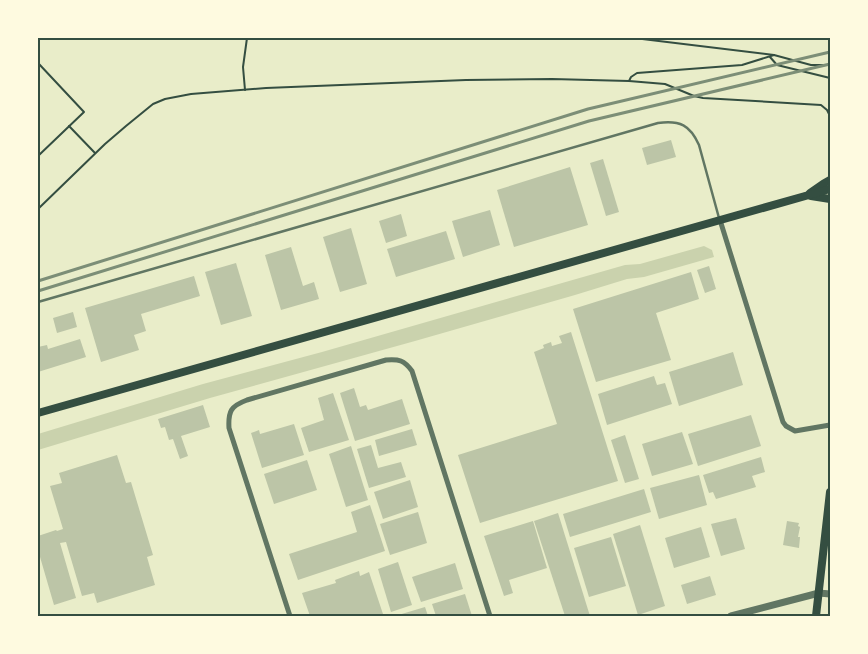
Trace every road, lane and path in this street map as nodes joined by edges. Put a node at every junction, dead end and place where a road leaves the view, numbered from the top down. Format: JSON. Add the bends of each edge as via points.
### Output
{"nodes":[{"id":1,"x":247,"y":38,"type":"edge"},
{"id":2,"x":634,"y":38,"type":"edge"},
{"id":3,"x":774,"y":55,"type":"junction"},
{"id":4,"x":770,"y":57,"type":"junction"},
{"id":5,"x":830,"y":64,"type":"edge"},
{"id":6,"x":38,"y":66,"type":"edge"},
{"id":7,"x":830,"y":78,"type":"edge"},
{"id":8,"x":629,"y":81,"type":"junction"},
{"id":9,"x":245,"y":90,"type":"junction"},
{"id":10,"x":830,"y":116,"type":"edge"},
{"id":11,"x":69,"y":126,"type":"junction"},
{"id":12,"x":95,"y":153,"type":"junction"},
{"id":13,"x":38,"y":156,"type":"edge"},
{"id":14,"x":830,"y":180,"type":"edge"},
{"id":15,"x":830,"y":190,"type":"edge"},
{"id":16,"x":807,"y":196,"type":"junction"},
{"id":17,"x":830,"y":199,"type":"edge"},
{"id":18,"x":38,"y":209,"type":"edge"},
{"id":19,"x":720,"y":220,"type":"junction"},
{"id":20,"x":38,"y":302,"type":"edge"},
{"id":21,"x":38,"y":413,"type":"edge"},
{"id":22,"x":830,"y":425,"type":"edge"},
{"id":23,"x":830,"y":492,"type":"edge"},
{"id":24,"x":818,"y":593,"type":"junction"},
{"id":25,"x":830,"y":594,"type":"edge"},
{"id":26,"x":290,"y":616,"type":"edge"},
{"id":27,"x":490,"y":616,"type":"edge"},
{"id":28,"x":731,"y":616,"type":"edge"},
{"id":29,"x":816,"y":616,"type":"edge"}],
"edges":[{"from":1,"to":9,"type":"path"},
{"from":2,"to":3,"type":"path"},
{"from":3,"to":4,"type":"path"},
{"from":3,"to":5,"type":"path","via":[[811,65]]},
{"from":4,"to":7,"type":"path","via":[[777,65]]},
{"from":4,"to":8,"type":"path","via":[[742,65],[637,73]]},
{"from":6,"to":11,"type":"path","via":[[84,112]]},
{"from":8,"to":9,"type":"path","via":[[466,80]]},
{"from":8,"to":10,"type":"path","via":[[665,84],[703,98],[821,105]]},
{"from":9,"to":12,"type":"path","via":[[191,94],[154,104]]},
{"from":11,"to":12,"type":"path"},
{"from":11,"to":13,"type":"path"},
{"from":12,"to":18,"type":"path"},
{"from":14,"to":16,"type":"main road"},
{"from":15,"to":16,"type":"main road"},
{"from":16,"to":17,"type":"main road"},
{"from":16,"to":19,"type":"main road"},
{"from":19,"to":20,"type":"lane","via":[[694,135],[682,124],[666,122]]},
{"from":19,"to":21,"type":"main road"},
{"from":19,"to":22,"type":"street","via":[[783,422],[796,431]]},
{"from":23,"to":24,"type":"main road"},
{"from":24,"to":25,"type":"street"},
{"from":24,"to":28,"type":"street"},
{"from":24,"to":29,"type":"main road"},
{"from":26,"to":27,"type":"street","via":[[229,428],[228,416],[232,409],[247,400],[386,360],[406,363],[412,371]]}]}
